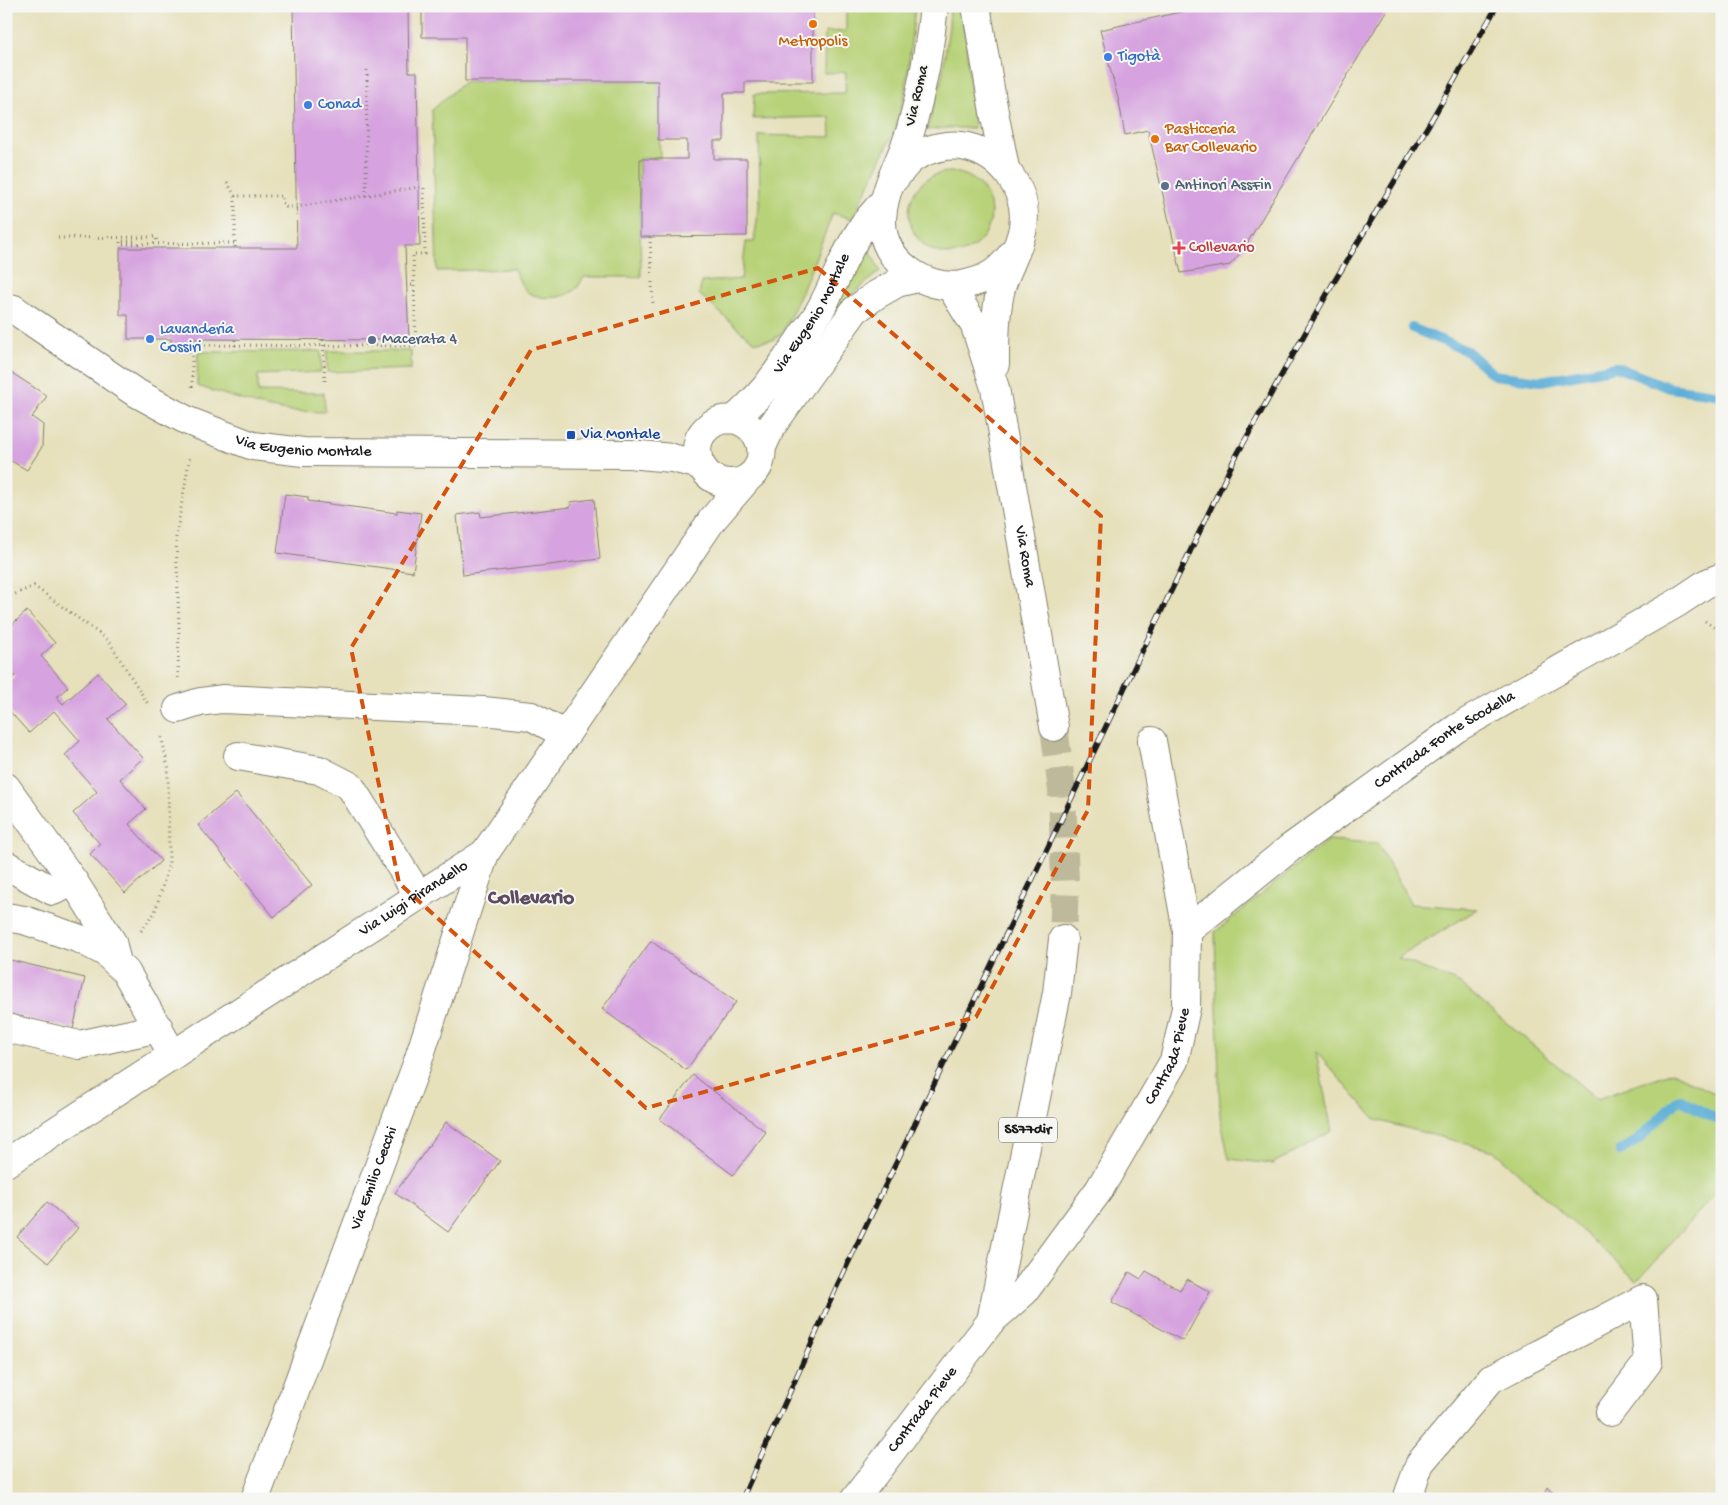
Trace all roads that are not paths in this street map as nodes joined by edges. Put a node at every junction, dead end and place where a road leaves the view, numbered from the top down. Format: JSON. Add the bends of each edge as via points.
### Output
{"nodes":[{"id":1,"x":934,"y":6,"type":"edge"},
{"id":2,"x":976,"y":6,"type":"edge"},
{"id":3,"x":1005,"y":168,"type":"junction"},
{"id":4,"x":887,"y":192,"type":"junction"},
{"id":5,"x":1016,"y":249,"type":"junction"},
{"id":6,"x":918,"y":278,"type":"junction"},
{"id":7,"x":951,"y":287,"type":"junction"},
{"id":8,"x":9,"y":304,"type":"edge"},
{"id":9,"x":995,"y":388,"type":"junction"},
{"id":10,"x":733,"y":419,"type":"junction"},
{"id":11,"x":704,"y":431,"type":"junction"},
{"id":12,"x":762,"y":447,"type":"junction"},
{"id":13,"x":629,"y":454,"type":"junction"},
{"id":14,"x":705,"y":470,"type":"junction"},
{"id":15,"x":748,"y":477,"type":"junction"},
{"id":16,"x":712,"y":520,"type":"junction"},
{"id":17,"x":1722,"y":577,"type":"edge"},
{"id":18,"x":165,"y":711,"type":"road end"},
{"id":19,"x":1054,"y":727,"type":"tunnel mouth"},
{"id":20,"x":566,"y":735,"type":"junction"},
{"id":21,"x":1152,"y":741,"type":"dead end"},
{"id":22,"x":238,"y":756,"type":"dead end"},
{"id":23,"x":6,"y":787,"type":"edge"},
{"id":24,"x":485,"y":853,"type":"junction"},
{"id":25,"x":6,"y":865,"type":"edge"},
{"id":26,"x":74,"y":882,"type":"junction"},
{"id":27,"x":419,"y":896,"type":"junction"},
{"id":28,"x":6,"y":917,"type":"edge"},
{"id":29,"x":1187,"y":931,"type":"junction"},
{"id":30,"x":1063,"y":939,"type":"tunnel mouth"},
{"id":31,"x":117,"y":963,"type":"junction"},
{"id":32,"x":6,"y":1028,"type":"edge"},
{"id":33,"x":159,"y":1028,"type":"junction"},
{"id":34,"x":173,"y":1055,"type":"junction"},
{"id":35,"x":6,"y":1163,"type":"edge"},
{"id":36,"x":991,"y":1321,"type":"junction"},
{"id":37,"x":1610,"y":1412,"type":"dead end"},
{"id":38,"x":255,"y":1499,"type":"edge"},
{"id":39,"x":855,"y":1499,"type":"edge"},
{"id":40,"x":1407,"y":1499,"type":"edge"}],
"edges":[{"from":1,"to":4,"type":"street","name":"Via Roma","via":[[925,73],[910,131]]},
{"from":2,"to":3,"type":"street","name":"Via Roma"},
{"from":3,"to":4,"type":"street","name":"Via Roma","via":[[973,148],[936,148],[912,159]]},
{"from":3,"to":5,"type":"street","name":"Via Roma","via":[[1016,185],[1024,212]]},
{"from":4,"to":6,"type":"street","name":"Via Roma","via":[[882,224],[888,245],[902,265]]},
{"from":4,"to":10,"type":"street","name":"Via Eugenio Montale","via":[[859,231],[818,313],[781,368]]},
{"from":5,"to":7,"type":"street","name":"Via Roma","via":[[1003,266],[979,282]]},
{"from":5,"to":9,"type":"street","name":"Via Roma","via":[[1001,290],[995,323]]},
{"from":6,"to":7,"type":"street","name":"Via Roma","via":[[934,285]]},
{"from":6,"to":12,"type":"street","name":"Via Eugenio Montale","via":[[897,283],[855,310],[771,427]]},
{"from":7,"to":9,"type":"street","name":"Via Roma","via":[[975,326]]},
{"from":8,"to":13,"type":"street","name":"Via Eugenio Montale","via":[[133,391],[188,421],[253,446],[303,452]]},
{"from":9,"to":19,"type":"street","name":"Via Roma"},
{"from":10,"to":11,"type":"street","name":"Via Eugenio Montale","via":[[722,419]]},
{"from":10,"to":12,"type":"street","via":[[742,421],[755,431]]},
{"from":11,"to":13,"type":"street","name":"Via Eugenio Montale"},
{"from":11,"to":14,"type":"street","via":[[697,447]]},
{"from":12,"to":15,"type":"street","name":"Via Eugenio Montale","via":[[760,461]]},
{"from":13,"to":14,"type":"street","name":"Via Eugenio Montale","via":[[672,458]]},
{"from":14,"to":15,"type":"street","name":"Via Eugenio Montale","via":[[719,481],[729,483]]},
{"from":14,"to":16,"type":"street","via":[[713,493]]},
{"from":15,"to":16,"type":"street","name":"Via Luigi Pirandello"},
{"from":16,"to":20,"type":"street","name":"Via Luigi Pirandello"},
{"from":17,"to":29,"type":"street","name":"Contrada Fonte Scodella","via":[[1457,728],[1290,848]]},
{"from":18,"to":20,"type":"street","via":[[222,699],[483,710],[532,716]]},
{"from":20,"to":24,"type":"street","name":"Via Luigi Pirandello"},
{"from":21,"to":29,"type":"street","name":"Contrada Pieve","number":"SS77dir"},
{"from":22,"to":27,"type":"street","via":[[320,770],[350,786]]},
{"from":23,"to":26,"type":"street"},
{"from":24,"to":27,"type":"street","name":"Via Luigi Pirandello"},
{"from":24,"to":38,"type":"street","name":"Via Emilio Cecchi","via":[[417,1064]]},
{"from":25,"to":26,"type":"street","via":[[53,891]]},
{"from":26,"to":31,"type":"street","via":[[112,942]]},
{"from":27,"to":34,"type":"street","name":"Via Luigi Pirandello"},
{"from":28,"to":31,"type":"street","via":[[80,939],[105,952]]},
{"from":29,"to":36,"type":"street","name":"Contrada Pieve","number":"SS77dir","via":[[1186,1008],[1174,1062],[1099,1190],[1024,1292]]},
{"from":30,"to":36,"type":"street","name":"Contrada Pieve","number":"SS77dir","via":[[1057,993]]},
{"from":31,"to":33,"type":"street","via":[[126,972]]},
{"from":32,"to":33,"type":"street","via":[[79,1045]]},
{"from":33,"to":34,"type":"street"},
{"from":34,"to":35,"type":"street","name":"Via Luigi Pirandello"},
{"from":36,"to":39,"type":"street","name":"Contrada Pieve","number":"SS77dir"},
{"from":37,"to":40,"type":"street","via":[[1648,1362],[1643,1299],[1491,1378],[1420,1462]]}]}
